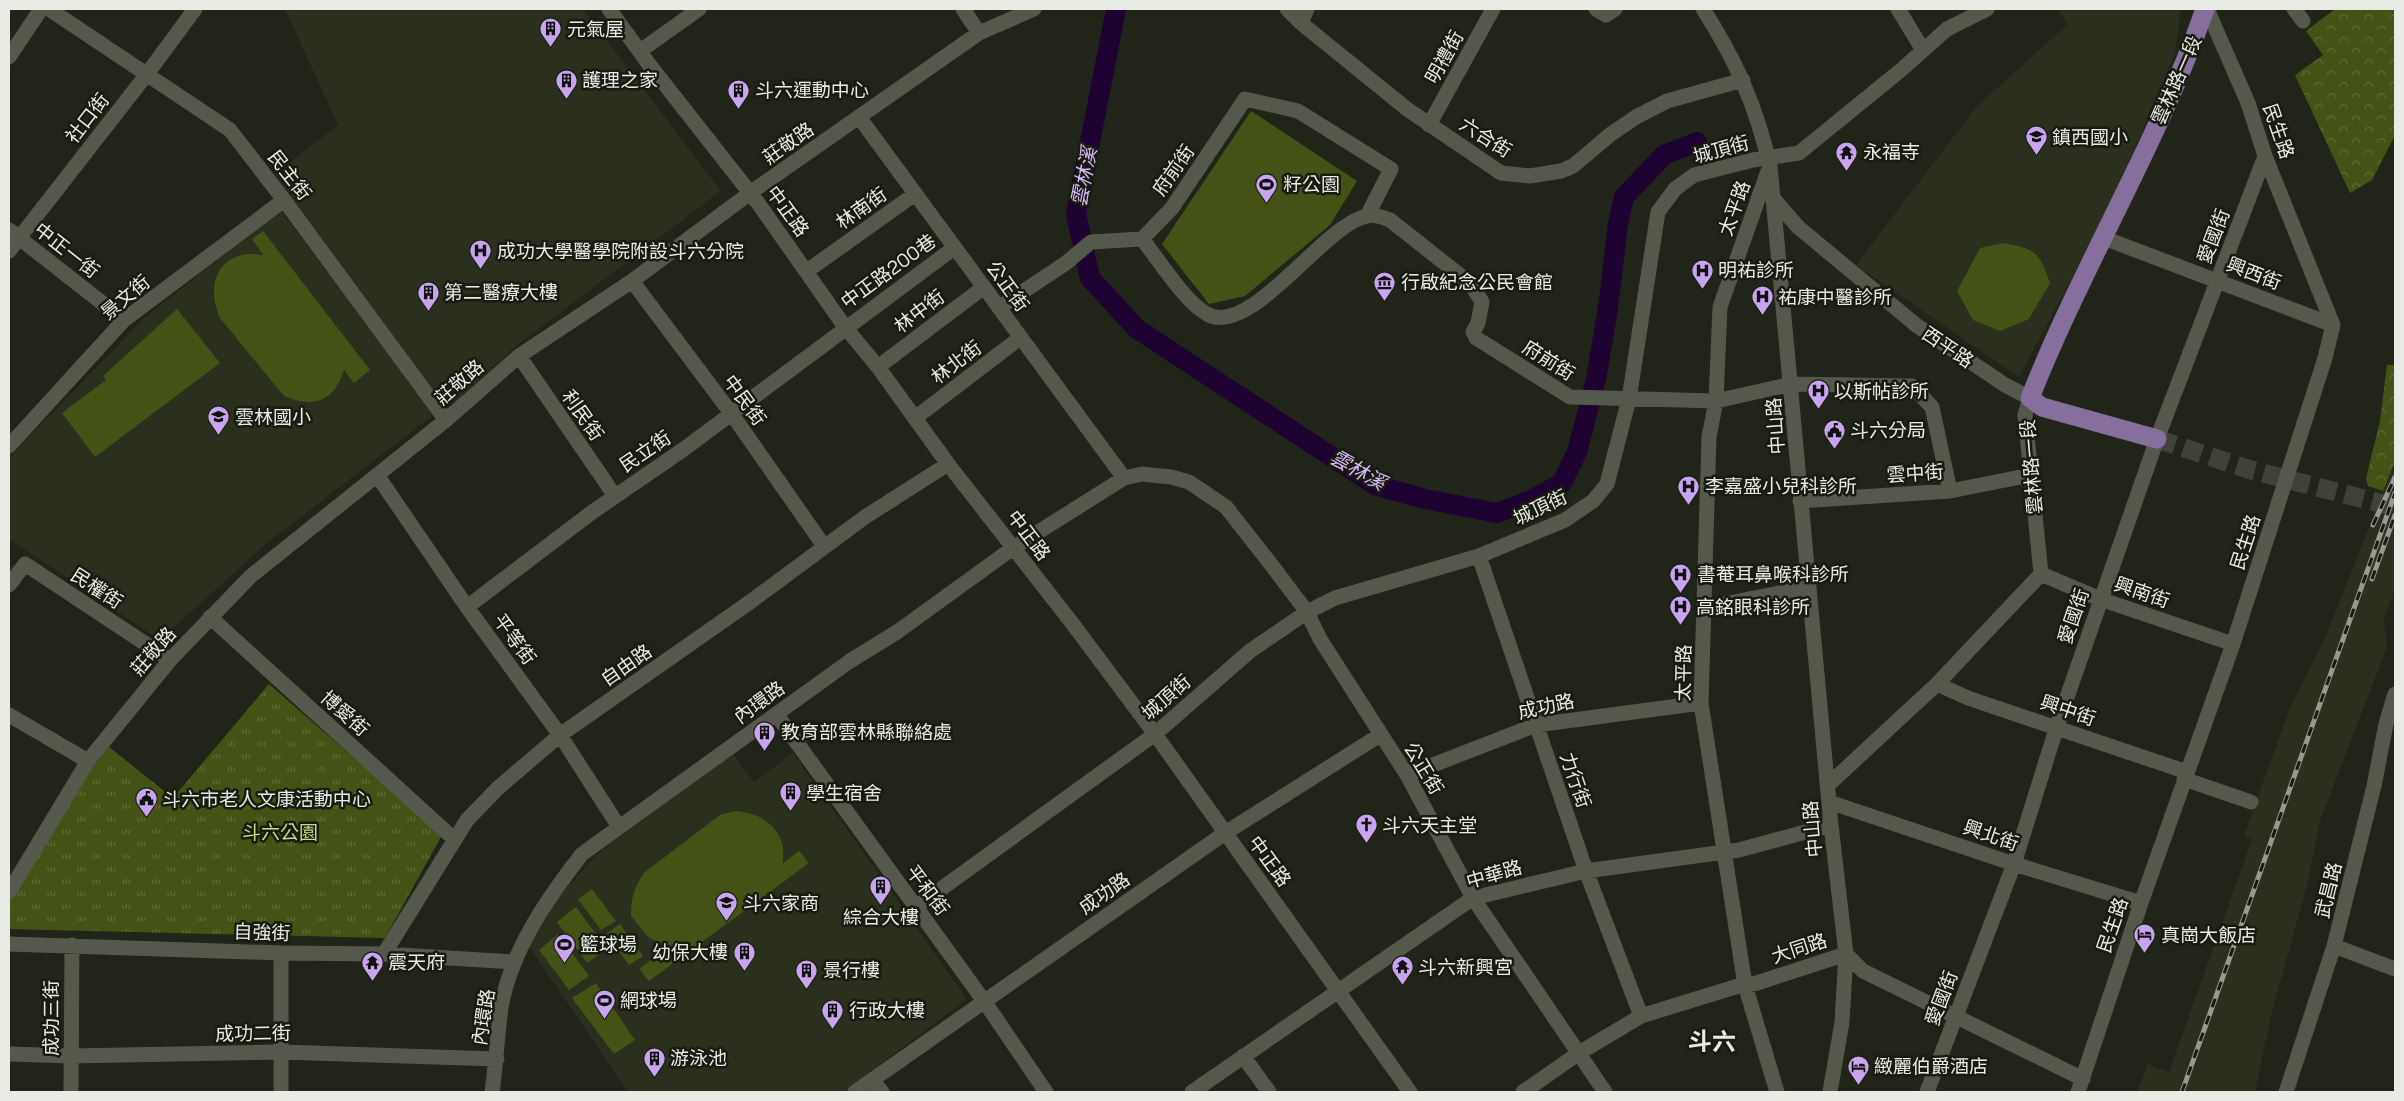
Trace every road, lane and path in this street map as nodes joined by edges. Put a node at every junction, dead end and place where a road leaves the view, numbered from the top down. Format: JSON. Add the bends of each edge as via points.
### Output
{"nodes":[{"id":1,"x":41,"y":9,"type":"edge"},
{"id":2,"x":49,"y":9,"type":"edge"},
{"id":3,"x":195,"y":9,"type":"edge"},
{"id":4,"x":609,"y":9,"type":"edge"},
{"id":5,"x":699,"y":9,"type":"edge"},
{"id":6,"x":963,"y":9,"type":"edge"},
{"id":7,"x":1034,"y":9,"type":"edge"},
{"id":8,"x":1287,"y":9,"type":"edge"},
{"id":9,"x":1307,"y":9,"type":"edge"},
{"id":10,"x":1493,"y":9,"type":"edge"},
{"id":11,"x":1596,"y":9,"type":"edge"},
{"id":12,"x":1615,"y":9,"type":"edge"},
{"id":13,"x":1703,"y":9,"type":"edge"},
{"id":14,"x":1898,"y":9,"type":"edge"},
{"id":15,"x":1987,"y":9,"type":"edge"},
{"id":16,"x":2206,"y":9,"type":"edge"},
{"id":17,"x":1301,"y":23,"type":"junction"},
{"id":18,"x":979,"y":33,"type":"junction"},
{"id":19,"x":1923,"y":50,"type":"junction"},
{"id":20,"x":640,"y":51,"type":"junction"},
{"id":21,"x":9,"y":57,"type":"edge"},
{"id":22,"x":147,"y":74,"type":"junction"},
{"id":23,"x":1743,"y":80,"type":"junction"},
{"id":24,"x":859,"y":117,"type":"junction"},
{"id":25,"x":1429,"y":125,"type":"junction"},
{"id":26,"x":2265,"y":156,"type":"junction"},
{"id":27,"x":1769,"y":162,"type":"junction"},
{"id":28,"x":750,"y":193,"type":"junction"},
{"id":29,"x":915,"y":194,"type":"junction"},
{"id":30,"x":1773,"y":198,"type":"junction"},
{"id":31,"x":284,"y":200,"type":"junction"},
{"id":32,"x":1367,"y":216,"type":"junction"},
{"id":33,"x":14,"y":234,"type":"edge"},
{"id":34,"x":2104,"y":238,"type":"junction"},
{"id":35,"x":1142,"y":239,"type":"junction"},
{"id":36,"x":954,"y":248,"type":"junction"},
{"id":37,"x":9,"y":251,"type":"edge"},
{"id":38,"x":807,"y":271,"type":"junction"},
{"id":39,"x":2218,"y":280,"type":"junction"},
{"id":40,"x":632,"y":281,"type":"junction"},
{"id":41,"x":984,"y":287,"type":"junction"},
{"id":42,"x":1000,"y":307,"type":"junction"},
{"id":43,"x":124,"y":320,"type":"junction"},
{"id":44,"x":2333,"y":325,"type":"junction"},
{"id":45,"x":845,"y":327,"type":"junction"},
{"id":46,"x":1020,"y":338,"type":"junction"},
{"id":47,"x":519,"y":356,"type":"junction"},
{"id":48,"x":878,"y":367,"type":"junction"},
{"id":49,"x":1792,"y":384,"type":"junction"},
{"id":50,"x":2030,"y":398,"type":"junction"},
{"id":51,"x":1629,"y":399,"type":"junction"},
{"id":52,"x":1716,"y":401,"type":"junction"},
{"id":53,"x":731,"y":413,"type":"junction"},
{"id":54,"x":916,"y":418,"type":"junction"},
{"id":55,"x":446,"y":420,"type":"junction"},
{"id":56,"x":2157,"y":439,"type":"junction"},
{"id":57,"x":9,"y":446,"type":"edge"},
{"id":58,"x":948,"y":464,"type":"junction"},
{"id":59,"x":377,"y":475,"type":"junction"},
{"id":60,"x":2031,"y":475,"type":"junction"},
{"id":61,"x":1124,"y":478,"type":"junction"},
{"id":62,"x":1189,"y":482,"type":"joint"},
{"id":63,"x":1950,"y":491,"type":"junction"},
{"id":64,"x":615,"y":496,"type":"junction"},
{"id":65,"x":1800,"y":501,"type":"junction"},
{"id":66,"x":824,"y":546,"type":"junction"},
{"id":67,"x":1013,"y":548,"type":"junction"},
{"id":68,"x":1479,"y":556,"type":"junction"},
{"id":69,"x":2041,"y":574,"type":"junction"},
{"id":70,"x":9,"y":585,"type":"edge"},
{"id":71,"x":1809,"y":587,"type":"junction"},
{"id":72,"x":2100,"y":599,"type":"junction"},
{"id":73,"x":467,"y":607,"type":"junction"},
{"id":74,"x":1704,"y":608,"type":"junction"},
{"id":75,"x":1306,"y":612,"type":"junction"},
{"id":76,"x":210,"y":617,"type":"junction"},
{"id":77,"x":2232,"y":644,"type":"junction"},
{"id":78,"x":170,"y":660,"type":"junction"},
{"id":79,"x":1937,"y":684,"type":"junction"},
{"id":80,"x":2395,"y":694,"type":"edge"},
{"id":81,"x":1701,"y":703,"type":"junction"},
{"id":82,"x":776,"y":714,"type":"junction"},
{"id":83,"x":9,"y":715,"type":"edge"},
{"id":84,"x":1536,"y":725,"type":"junction"},
{"id":85,"x":2057,"y":726,"type":"junction"},
{"id":86,"x":2390,"y":726,"type":"edge"},
{"id":87,"x":1155,"y":734,"type":"junction"},
{"id":88,"x":560,"y":735,"type":"junction"},
{"id":89,"x":1380,"y":735,"type":"junction"},
{"id":90,"x":88,"y":761,"type":"junction"},
{"id":91,"x":1407,"y":775,"type":"junction"},
{"id":92,"x":2186,"y":776,"type":"junction"},
{"id":93,"x":1828,"y":785,"type":"junction"},
{"id":94,"x":1829,"y":802,"type":"junction"},
{"id":95,"x":2251,"y":802,"type":"dead end"},
{"id":96,"x":1831,"y":825,"type":"junction"},
{"id":97,"x":619,"y":827,"type":"junction"},
{"id":98,"x":1225,"y":833,"type":"junction"},
{"id":99,"x":454,"y":839,"type":"junction"},
{"id":100,"x":1725,"y":852,"type":"junction"},
{"id":101,"x":2014,"y":864,"type":"junction"},
{"id":102,"x":15,"y":870,"type":"edge"},
{"id":103,"x":1586,"y":871,"type":"junction"},
{"id":104,"x":9,"y":892,"type":"edge"},
{"id":105,"x":1473,"y":898,"type":"junction"},
{"id":106,"x":2141,"y":903,"type":"junction"},
{"id":107,"x":916,"y":908,"type":"junction"},
{"id":108,"x":9,"y":944,"type":"edge"},
{"id":109,"x":72,"y":945,"type":"junction"},
{"id":110,"x":2334,"y":946,"type":"junction"},
{"id":111,"x":281,"y":953,"type":"junction"},
{"id":112,"x":384,"y":954,"type":"junction"},
{"id":113,"x":1846,"y":954,"type":"junction"},
{"id":114,"x":515,"y":962,"type":"junction"},
{"id":115,"x":2395,"y":969,"type":"edge"},
{"id":116,"x":1745,"y":985,"type":"junction"},
{"id":117,"x":1338,"y":990,"type":"junction"},
{"id":118,"x":984,"y":1001,"type":"junction"},
{"id":119,"x":1955,"y":1015,"type":"junction"},
{"id":120,"x":1642,"y":1016,"type":"junction"},
{"id":121,"x":281,"y":1052,"type":"junction"},
{"id":122,"x":1579,"y":1053,"type":"junction"},
{"id":123,"x":9,"y":1054,"type":"edge"},
{"id":124,"x":71,"y":1056,"type":"junction"},
{"id":125,"x":1243,"y":1056,"type":"junction"},
{"id":126,"x":497,"y":1059,"type":"junction"},
{"id":127,"x":872,"y":1080,"type":"junction"},
{"id":128,"x":2080,"y":1086,"type":"edge"},
{"id":129,"x":71,"y":1092,"type":"edge"},
{"id":130,"x":280,"y":1092,"type":"edge"},
{"id":131,"x":492,"y":1092,"type":"edge"},
{"id":132,"x":855,"y":1092,"type":"edge"},
{"id":133,"x":882,"y":1092,"type":"edge"},
{"id":134,"x":1046,"y":1092,"type":"edge"},
{"id":135,"x":1192,"y":1092,"type":"edge"},
{"id":136,"x":1269,"y":1092,"type":"edge"},
{"id":137,"x":1410,"y":1092,"type":"edge"},
{"id":138,"x":1523,"y":1092,"type":"edge"},
{"id":139,"x":1605,"y":1092,"type":"edge"},
{"id":140,"x":1777,"y":1092,"type":"edge"},
{"id":141,"x":1830,"y":1092,"type":"edge"},
{"id":142,"x":1927,"y":1092,"type":"edge"},
{"id":143,"x":2286,"y":1092,"type":"edge"}],
"edges":[{"from":1,"to":21,"type":"street"},
{"from":2,"to":22,"type":"street","name":"民主街"},
{"from":3,"to":22,"type":"street","name":"社口街"},
{"from":4,"to":20,"type":"street","name":"中正路"},
{"from":5,"to":20,"type":"street"},
{"from":6,"to":18,"type":"street"},
{"from":7,"to":18,"type":"street","name":"莊敬路"},
{"from":8,"to":17,"type":"street","name":"六合街"},
{"from":9,"to":17,"type":"street"},
{"from":10,"to":25,"type":"street","name":"明禮街"},
{"from":11,"to":12,"type":"street","via":[[1606,15]]},
{"from":13,"to":23,"type":"street","name":"中山路"},
{"from":14,"to":19,"type":"street"},
{"from":15,"to":19,"type":"street","name":"城頂街","via":[[1947,29]]},
{"from":16,"to":26,"type":"street","name":"民生路","via":[[2248,103]]},
{"from":16,"to":34,"type":"main road","name":"雲林路一段"},
{"from":17,"to":25,"type":"street","name":"六合街"},
{"from":18,"to":24,"type":"street","name":"莊敬路"},
{"from":19,"to":27,"type":"street","name":"城頂街","via":[[1799,153]]},
{"from":20,"to":28,"type":"street","name":"中正路"},
{"from":22,"to":31,"type":"street","name":"民主街","via":[[230,130]]},
{"from":22,"to":33,"type":"street","name":"社口街"},
{"from":23,"to":25,"type":"street","name":"六合街","via":[[1667,101],[1617,130],[1574,166],[1530,176],[1501,173]]},
{"from":23,"to":27,"type":"street","name":"中山路","via":[[1756,112]]},
{"from":24,"to":28,"type":"street","name":"莊敬路"},
{"from":24,"to":29,"type":"street","name":"公正街"},
{"from":26,"to":39,"type":"street","name":"愛國街"},
{"from":26,"to":44,"type":"street","name":"民生路"},
{"from":27,"to":30,"type":"street","name":"中山路"},
{"from":27,"to":51,"type":"street","name":"城頂街","via":[[1694,175],[1675,189],[1658,212]]},
{"from":27,"to":52,"type":"street","name":"太平路","via":[[1720,307]]},
{"from":28,"to":38,"type":"street","name":"中正路"},
{"from":28,"to":40,"type":"street","name":"莊敬路"},
{"from":29,"to":36,"type":"street","name":"公正街"},
{"from":29,"to":38,"type":"street","name":"林南街"},
{"from":30,"to":49,"type":"street","name":"中山路"},
{"from":30,"to":50,"type":"street","name":"西平路","via":[[1798,228],[1916,325],[2005,385]]},
{"from":31,"to":43,"type":"street","name":"景文街"},
{"from":31,"to":55,"type":"street","name":"民主街"},
{"from":32,"to":35,"type":"street","via":[[1345,226],[1247,311],[1225,317],[1208,315],[1192,302]]},
{"from":32,"to":35,"type":"street","name":"府前街","via":[[1391,169],[1298,111],[1245,100],[1172,208]]},
{"from":32,"to":51,"type":"street","name":"府前街","via":[[1390,220],[1471,284],[1482,302],[1473,332],[1476,338],[1570,397]]},
{"from":33,"to":37,"type":"street","name":"社口街"},
{"from":33,"to":43,"type":"street","name":"中正一街"},
{"from":34,"to":39,"type":"street","name":"興西街"},
{"from":34,"to":50,"type":"main road","name":"雲林路一段"},
{"from":35,"to":42,"type":"street","via":[[1091,242]]},
{"from":36,"to":41,"type":"street","name":"公正街"},
{"from":36,"to":45,"type":"street","name":"中正路200巷"},
{"from":38,"to":45,"type":"street","name":"中正路"},
{"from":39,"to":44,"type":"street","name":"興西街"},
{"from":39,"to":56,"type":"street","name":"愛國街"},
{"from":40,"to":47,"type":"street","name":"莊敬路"},
{"from":40,"to":53,"type":"street","name":"中民街"},
{"from":41,"to":42,"type":"street","name":"公正街"},
{"from":41,"to":48,"type":"street","name":"林中街"},
{"from":42,"to":46,"type":"street","name":"公正街"},
{"from":43,"to":57,"type":"street","name":"景文街"},
{"from":44,"to":77,"type":"street","name":"民生路"},
{"from":45,"to":48,"type":"street","name":"中正路"},
{"from":45,"to":53,"type":"street","name":"民立街"},
{"from":46,"to":54,"type":"street","name":"林北街"},
{"from":46,"to":61,"type":"street","name":"公正街"},
{"from":47,"to":55,"type":"street","name":"莊敬路"},
{"from":47,"to":64,"type":"street","name":"利民街"},
{"from":48,"to":54,"type":"street","name":"中正路"},
{"from":49,"to":52,"type":"street","name":"府前街"},
{"from":49,"to":63,"type":"street","name":"府前街","via":[[1912,386],[1932,407]]},
{"from":49,"to":65,"type":"street","name":"中山路"},
{"from":50,"to":56,"type":"main road","name":"西平路","via":[[2042,407]]},
{"from":50,"to":60,"type":"street","name":"雲林路一段","via":[[2025,415]]},
{"from":51,"to":52,"type":"street","name":"府前街"},
{"from":51,"to":68,"type":"street","name":"城頂街","via":[[1607,484],[1593,501],[1564,520]]},
{"from":52,"to":74,"type":"street","name":"太平路","via":[[1709,437]]},
{"from":53,"to":64,"type":"street","name":"民立街"},
{"from":53,"to":66,"type":"street","name":"中民街"},
{"from":54,"to":58,"type":"street","name":"中正路"},
{"from":55,"to":59,"type":"street","name":"莊敬路"},
{"from":56,"to":72,"type":"street","name":"愛國街"},
{"from":58,"to":66,"type":"street","name":"自由路"},
{"from":58,"to":67,"type":"street","name":"中正路"},
{"from":59,"to":73,"type":"street","name":"平等街"},
{"from":59,"to":76,"type":"street","name":"莊敬路","via":[[251,576]]},
{"from":60,"to":63,"type":"street","name":"雲中街"},
{"from":60,"to":69,"type":"street","name":"雲林路一段"},
{"from":61,"to":62,"type":"street","name":"內環路","via":[[1142,474]]},
{"from":61,"to":67,"type":"street","name":"內環路"},
{"from":62,"to":75,"type":"street","name":"公正街","via":[[1226,507]]},
{"from":63,"to":65,"type":"street","name":"雲中街"},
{"from":64,"to":73,"type":"street","name":"民立街"},
{"from":65,"to":71,"type":"street","name":"中山路"},
{"from":66,"to":88,"type":"street","name":"自由路"},
{"from":67,"to":82,"type":"street","name":"內環路"},
{"from":67,"to":87,"type":"street","name":"中正路"},
{"from":68,"to":75,"type":"street","name":"城頂街","via":[[1335,598]]},
{"from":68,"to":84,"type":"street","name":"力行街"},
{"from":69,"to":72,"type":"street","name":"興南街"},
{"from":69,"to":79,"type":"street"},
{"from":70,"to":78,"type":"street","name":"民權街","via":[[24,564]]},
{"from":71,"to":74,"type":"street"},
{"from":71,"to":93,"type":"street","name":"中山路"},
{"from":72,"to":77,"type":"street","name":"興南街"},
{"from":72,"to":85,"type":"street","name":"愛國街"},
{"from":73,"to":88,"type":"street","name":"平等街"},
{"from":74,"to":81,"type":"street","name":"太平路"},
{"from":75,"to":87,"type":"street","name":"城頂街","via":[[1250,651]]},
{"from":75,"to":89,"type":"street","name":"公正街"},
{"from":76,"to":78,"type":"street","name":"莊敬路"},
{"from":76,"to":99,"type":"street","name":"博愛街"},
{"from":77,"to":92,"type":"street","name":"民生路"},
{"from":78,"to":90,"type":"street","name":"莊敬路"},
{"from":79,"to":85,"type":"street","name":"興中街","via":[[1968,698]]},
{"from":79,"to":93,"type":"street"},
{"from":80,"to":86,"type":"street","name":"武昌路"},
{"from":81,"to":84,"type":"street","name":"成功路"},
{"from":81,"to":100,"type":"street","name":"太平路"},
{"from":82,"to":97,"type":"street","name":"內環路"},
{"from":82,"to":107,"type":"street","name":"平和街"},
{"from":83,"to":90,"type":"street"},
{"from":84,"to":91,"type":"street","name":"成功路"},
{"from":84,"to":103,"type":"street","name":"力行街"},
{"from":85,"to":92,"type":"street","name":"興中街"},
{"from":85,"to":101,"type":"street","name":"愛國街"},
{"from":86,"to":110,"type":"street","name":"武昌路"},
{"from":87,"to":98,"type":"street","name":"中正路"},
{"from":87,"to":107,"type":"street","name":"城頂街"},
{"from":88,"to":97,"type":"street","name":"平等街"},
{"from":88,"to":99,"type":"street","name":"自由路","via":[[498,788],[467,820]]},
{"from":89,"to":91,"type":"street","name":"公正街"},
{"from":89,"to":98,"type":"street","name":"成功路"},
{"from":90,"to":102,"type":"street","name":"莊敬路"},
{"from":91,"to":105,"type":"street","name":"公正街"},
{"from":92,"to":95,"type":"street","name":"興中街"},
{"from":92,"to":106,"type":"street","name":"民生路"},
{"from":93,"to":94,"type":"street","name":"中山路"},
{"from":94,"to":96,"type":"street","name":"中山路"},
{"from":94,"to":101,"type":"street","name":"興北街"},
{"from":96,"to":100,"type":"street","name":"中華路"},
{"from":96,"to":113,"type":"street","name":"中山路"},
{"from":97,"to":114,"type":"street","name":"內環路","via":[[582,854],[550,895]]},
{"from":98,"to":117,"type":"street","name":"中正路"},
{"from":98,"to":118,"type":"street","name":"成功路"},
{"from":99,"to":112,"type":"street","name":"自由路"},
{"from":100,"to":103,"type":"street","name":"中華路"},
{"from":100,"to":116,"type":"street","name":"太平路"},
{"from":101,"to":106,"type":"street","name":"興北街"},
{"from":101,"to":119,"type":"street","name":"愛國街"},
{"from":102,"to":104,"type":"street","name":"莊敬路"},
{"from":103,"to":105,"type":"street","name":"中華路"},
{"from":103,"to":120,"type":"street","name":"力行街"},
{"from":105,"to":117,"type":"street","name":"中華路"},
{"from":105,"to":122,"type":"street","name":"公正街"},
{"from":106,"to":128,"type":"street","name":"民生路"},
{"from":107,"to":118,"type":"street","name":"平和街"},
{"from":108,"to":109,"type":"street","name":"自強街"},
{"from":109,"to":111,"type":"street","name":"自強街"},
{"from":109,"to":124,"type":"street","name":"成功三街"},
{"from":110,"to":115,"type":"street"},
{"from":110,"to":143,"type":"street","name":"武昌路"},
{"from":111,"to":112,"type":"street","name":"自強街"},
{"from":111,"to":121,"type":"street"},
{"from":112,"to":114,"type":"street","name":"自強街"},
{"from":113,"to":116,"type":"street","name":"大同路"},
{"from":113,"to":119,"type":"street","name":"大同路","via":[[1863,971]]},
{"from":113,"to":141,"type":"street","name":"中山路","via":[[1842,1022]]},
{"from":114,"to":126,"type":"street","name":"內環路","via":[[501,1008]]},
{"from":116,"to":120,"type":"street","name":"大同路"},
{"from":116,"to":140,"type":"street","name":"太平路"},
{"from":117,"to":125,"type":"street","name":"中華路"},
{"from":117,"to":137,"type":"street","name":"中正路"},
{"from":118,"to":127,"type":"street","name":"成功路"},
{"from":118,"to":134,"type":"street","name":"平和街"},
{"from":119,"to":128,"type":"street","name":"大同路"},
{"from":119,"to":142,"type":"street","name":"愛國街"},
{"from":120,"to":122,"type":"street","name":"大同路"},
{"from":121,"to":124,"type":"street","name":"成功二街"},
{"from":121,"to":126,"type":"street","name":"成功二街"},
{"from":121,"to":130,"type":"street"},
{"from":122,"to":138,"type":"street","name":"大同路"},
{"from":122,"to":139,"type":"street","name":"公正街"},
{"from":123,"to":124,"type":"street","name":"成功二街"},
{"from":124,"to":129,"type":"street","name":"成功三街"},
{"from":125,"to":135,"type":"street","name":"中華路"},
{"from":125,"to":136,"type":"street"},
{"from":126,"to":131,"type":"street","name":"內環路"},
{"from":127,"to":132,"type":"street","name":"成功路"},
{"from":127,"to":133,"type":"street"}]}
